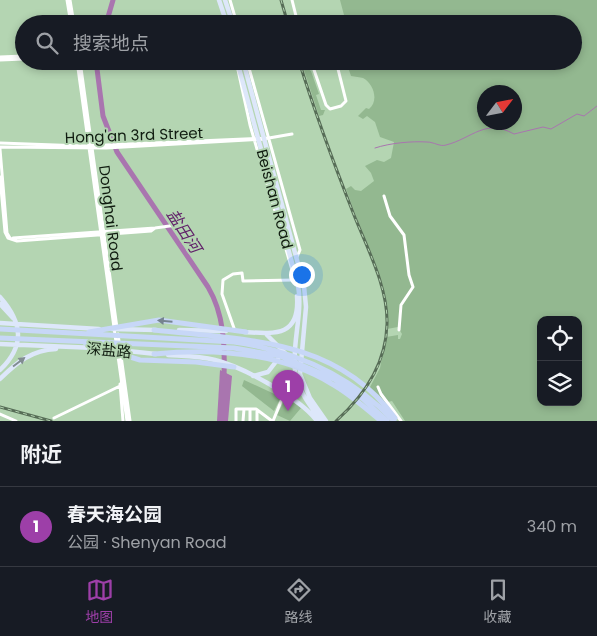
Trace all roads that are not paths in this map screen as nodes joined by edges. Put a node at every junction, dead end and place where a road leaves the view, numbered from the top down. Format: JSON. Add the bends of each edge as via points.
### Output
{"nodes":[{"id":1,"x":69,"y":0,"type":"edge"},
{"id":2,"x":219,"y":0,"type":"edge"},
{"id":3,"x":225,"y":0,"type":"edge"},
{"id":4,"x":230,"y":0,"type":"edge"},
{"id":5,"x":292,"y":0,"type":"edge"},
{"id":6,"x":71,"y":15,"type":"edge"},
{"id":7,"x":224,"y":15,"type":"edge"},
{"id":8,"x":229,"y":15,"type":"edge"},
{"id":9,"x":234,"y":15,"type":"edge"},
{"id":10,"x":296,"y":15,"type":"edge"},
{"id":11,"x":15,"y":58,"type":"edge"},
{"id":12,"x":0,"y":59,"type":"edge"},
{"id":13,"x":80,"y":70,"type":"edge"},
{"id":14,"x":240,"y":70,"type":"edge"},
{"id":15,"x":246,"y":70,"type":"edge"},
{"id":16,"x":249,"y":70,"type":"edge"},
{"id":17,"x":313,"y":70,"type":"edge"},
{"id":18,"x":338,"y":70,"type":"edge"},
{"id":19,"x":292,"y":134,"type":"dead end"},
{"id":20,"x":266,"y":138,"type":"junction"},
{"id":21,"x":256,"y":140,"type":"junction"},
{"id":22,"x":0,"y":146,"type":"edge"},
{"id":23,"x":91,"y":147,"type":"junction"},
{"id":24,"x":0,"y":177,"type":"edge"},
{"id":25,"x":384,"y":196,"type":"dead end"},
{"id":26,"x":273,"y":207,"type":"junction"},
{"id":27,"x":280,"y":217,"type":"junction"},
{"id":28,"x":184,"y":224,"type":"dead end"},
{"id":29,"x":103,"y":234,"type":"junction"},
{"id":30,"x":10,"y":238,"type":"junction"},
{"id":31,"x":289,"y":251,"type":"junction"},
{"id":32,"x":292,"y":270,"type":"junction"},
{"id":33,"x":294,"y":280,"type":"junction"},
{"id":34,"x":0,"y":298,"type":"edge"},
{"id":35,"x":0,"y":304,"type":"edge"},
{"id":36,"x":0,"y":323,"type":"edge"},
{"id":37,"x":43,"y":326,"type":"junction"},
{"id":38,"x":215,"y":328,"type":"junction"},
{"id":39,"x":0,"y":330,"type":"edge"},
{"id":40,"x":116,"y":330,"type":"junction"},
{"id":41,"x":154,"y":330,"type":"junction"},
{"id":42,"x":399,"y":330,"type":"dead end"},
{"id":43,"x":232,"y":331,"type":"junction"},
{"id":44,"x":246,"y":332,"type":"joint"},
{"id":45,"x":82,"y":333,"type":"junction"},
{"id":46,"x":264,"y":333,"type":"junction"},
{"id":47,"x":0,"y":337,"type":"edge"},
{"id":48,"x":77,"y":340,"type":"junction"},
{"id":49,"x":0,"y":344,"type":"edge"},
{"id":50,"x":279,"y":345,"type":"junction"},
{"id":51,"x":92,"y":348,"type":"junction"},
{"id":52,"x":118,"y":350,"type":"junction"},
{"id":53,"x":154,"y":354,"type":"junction"},
{"id":54,"x":218,"y":363,"type":"junction"},
{"id":55,"x":294,"y":365,"type":"junction"},
{"id":56,"x":234,"y":367,"type":"joint"},
{"id":57,"x":0,"y":370,"type":"edge"},
{"id":58,"x":298,"y":375,"type":"junction"},
{"id":59,"x":252,"y":376,"type":"junction"},
{"id":60,"x":122,"y":378,"type":"junction"},
{"id":61,"x":0,"y":379,"type":"edge"},
{"id":62,"x":271,"y":386,"type":"junction"},
{"id":63,"x":121,"y":387,"type":"junction"},
{"id":64,"x":378,"y":387,"type":"dead end"},
{"id":65,"x":284,"y":394,"type":"junction"},
{"id":66,"x":244,"y":409,"type":"junction"},
{"id":67,"x":250,"y":409,"type":"junction"},
{"id":68,"x":257,"y":410,"type":"junction"},
{"id":69,"x":0,"y":414,"type":"edge"},
{"id":70,"x":264,"y":415,"type":"junction"},
{"id":71,"x":388,"y":417,"type":"edge"},
{"id":72,"x":54,"y":418,"type":"dead end"},
{"id":73,"x":320,"y":420,"type":"edge"},
{"id":74,"x":16,"y":421,"type":"edge"},
{"id":75,"x":127,"y":421,"type":"edge"},
{"id":76,"x":236,"y":421,"type":"edge"},
{"id":77,"x":244,"y":421,"type":"edge"},
{"id":78,"x":250,"y":421,"type":"edge"},
{"id":79,"x":257,"y":421,"type":"edge"},
{"id":80,"x":264,"y":421,"type":"edge"},
{"id":81,"x":272,"y":421,"type":"edge"},
{"id":82,"x":326,"y":421,"type":"edge"},
{"id":83,"x":381,"y":421,"type":"edge"},
{"id":84,"x":397,"y":421,"type":"edge"}],
"edges":[{"from":1,"to":6,"type":"street"},
{"from":2,"to":7,"type":"main road"},
{"from":3,"to":8,"type":"main road"},
{"from":4,"to":9,"type":"street"},
{"from":5,"to":10,"type":"street"},
{"from":11,"to":12,"type":"street"},
{"from":13,"to":23,"type":"street","name":"Donghai Road"},
{"from":14,"to":21,"type":"main road","name":"Beishan Road"},
{"from":15,"to":20,"type":"main road","name":"Beishan Road"},
{"from":16,"to":20,"type":"street"},
{"from":17,"to":18,"type":"street","via":[[330,109],[346,101]]},
{"from":19,"to":20,"type":"street","name":"Hong'an 3rd Street"},
{"from":20,"to":21,"type":"street","name":"Hong'an 3rd Street"},
{"from":20,"to":58,"type":"main road","name":"Beishan Road","via":[[306,302]]},
{"from":21,"to":23,"type":"street","name":"Hong'an 3rd Street"},
{"from":21,"to":26,"type":"street"},
{"from":21,"to":27,"type":"main road","name":"Beishan Road"},
{"from":22,"to":23,"type":"street","name":"Hong'an 3rd Street"},
{"from":22,"to":30,"type":"street"},
{"from":23,"to":29,"type":"street","name":"Donghai Road"},
{"from":24,"to":30,"type":"street","via":[[5,232]]},
{"from":25,"to":42,"type":"street","via":[[390,216],[404,235],[413,287],[401,304]]},
{"from":26,"to":27,"type":"main road"},
{"from":26,"to":32,"type":"street"},
{"from":27,"to":31,"type":"main road","name":"Beishan Road"},
{"from":28,"to":29,"type":"street","via":[[150,231]]},
{"from":29,"to":30,"type":"street","via":[[17,241]]},
{"from":29,"to":40,"type":"street","name":"Donghai Road"},
{"from":31,"to":32,"type":"main road"},
{"from":31,"to":55,"type":"main road","name":"Beishan Road","via":[[300,301]]},
{"from":32,"to":33,"type":"main road"},
{"from":33,"to":43,"type":"street","via":[[243,281],[242,273],[223,280],[222,294]]},
{"from":33,"to":46,"type":"main road","via":[[297,304],[294,321],[280,332]]},
{"from":34,"to":57,"type":"main road","via":[[14,316],[18,338],[14,354]]},
{"from":35,"to":37,"type":"main road","via":[[18,322]]},
{"from":36,"to":37,"type":"main road","name":"深盐路"},
{"from":37,"to":40,"type":"main road","name":"深盐路"},
{"from":38,"to":41,"type":"main road","name":"深盐路"},
{"from":38,"to":43,"type":"highway"},
{"from":38,"to":45,"type":"highway","one_way":true,"via":[[159,320]]},
{"from":39,"to":40,"type":"main road","via":[[97,333]]},
{"from":39,"to":45,"type":"highway"},
{"from":40,"to":41,"type":"main road","name":"深盐路"},
{"from":40,"to":52,"type":"street","name":"Donghai Road"},
{"from":41,"to":71,"type":"highway","via":[[282,345],[323,360],[362,385]]},
{"from":43,"to":44,"type":"highway"},
{"from":44,"to":46,"type":"main road"},
{"from":45,"to":71,"type":"highway","via":[[234,342],[281,350],[337,374],[366,395]]},
{"from":46,"to":50,"type":"main road"},
{"from":47,"to":48,"type":"highway"},
{"from":47,"to":52,"type":"main road","via":[[98,342]]},
{"from":48,"to":54,"type":"highway","via":[[140,360]]},
{"from":48,"to":71,"type":"highway","via":[[234,348],[280,356],[334,379]]},
{"from":49,"to":51,"type":"main road","name":"深盐路"},
{"from":50,"to":55,"type":"main road"},
{"from":50,"to":59,"type":"main road","via":[[279,355],[272,368],[261,376]]},
{"from":51,"to":52,"type":"main road","name":"深盐路"},
{"from":61,"to":51,"type":"main road","one_way":true,"via":[[24,358],[42,350]]},
{"from":52,"to":53,"type":"main road","name":"深盐路"},
{"from":52,"to":60,"type":"street","name":"Donghai Road"},
{"from":53,"to":54,"type":"main road","name":"深盐路"},
{"from":53,"to":83,"type":"highway","via":[[257,356],[302,369],[332,384]]},
{"from":54,"to":56,"type":"highway"},
{"from":55,"to":58,"type":"main road"},
{"from":56,"to":59,"type":"main road"},
{"from":58,"to":62,"type":"main road","via":[[285,384]]},
{"from":58,"to":73,"type":"main road","via":[[307,400]]},
{"from":58,"to":82,"type":"main road","name":"Beishan Road"},
{"from":59,"to":62,"type":"main road"},
{"from":60,"to":63,"type":"street","name":"Donghai Road"},
{"from":60,"to":75,"type":"street","name":"Donghai Road"},
{"from":62,"to":65,"type":"main road"},
{"from":63,"to":72,"type":"street"},
{"from":63,"to":75,"type":"street","name":"Donghai Road"},
{"from":64,"to":84,"type":"street"},
{"from":65,"to":73,"type":"main road"},
{"from":65,"to":81,"type":"street"},
{"from":66,"to":67,"type":"street"},
{"from":66,"to":76,"type":"street","via":[[236,409]]},
{"from":66,"to":77,"type":"street"},
{"from":67,"to":68,"type":"street"},
{"from":67,"to":78,"type":"street"},
{"from":68,"to":70,"type":"street"},
{"from":68,"to":79,"type":"street"},
{"from":69,"to":74,"type":"street"},
{"from":70,"to":80,"type":"street"},
{"from":70,"to":81,"type":"street"},
{"from":71,"to":84,"type":"highway"}]}
